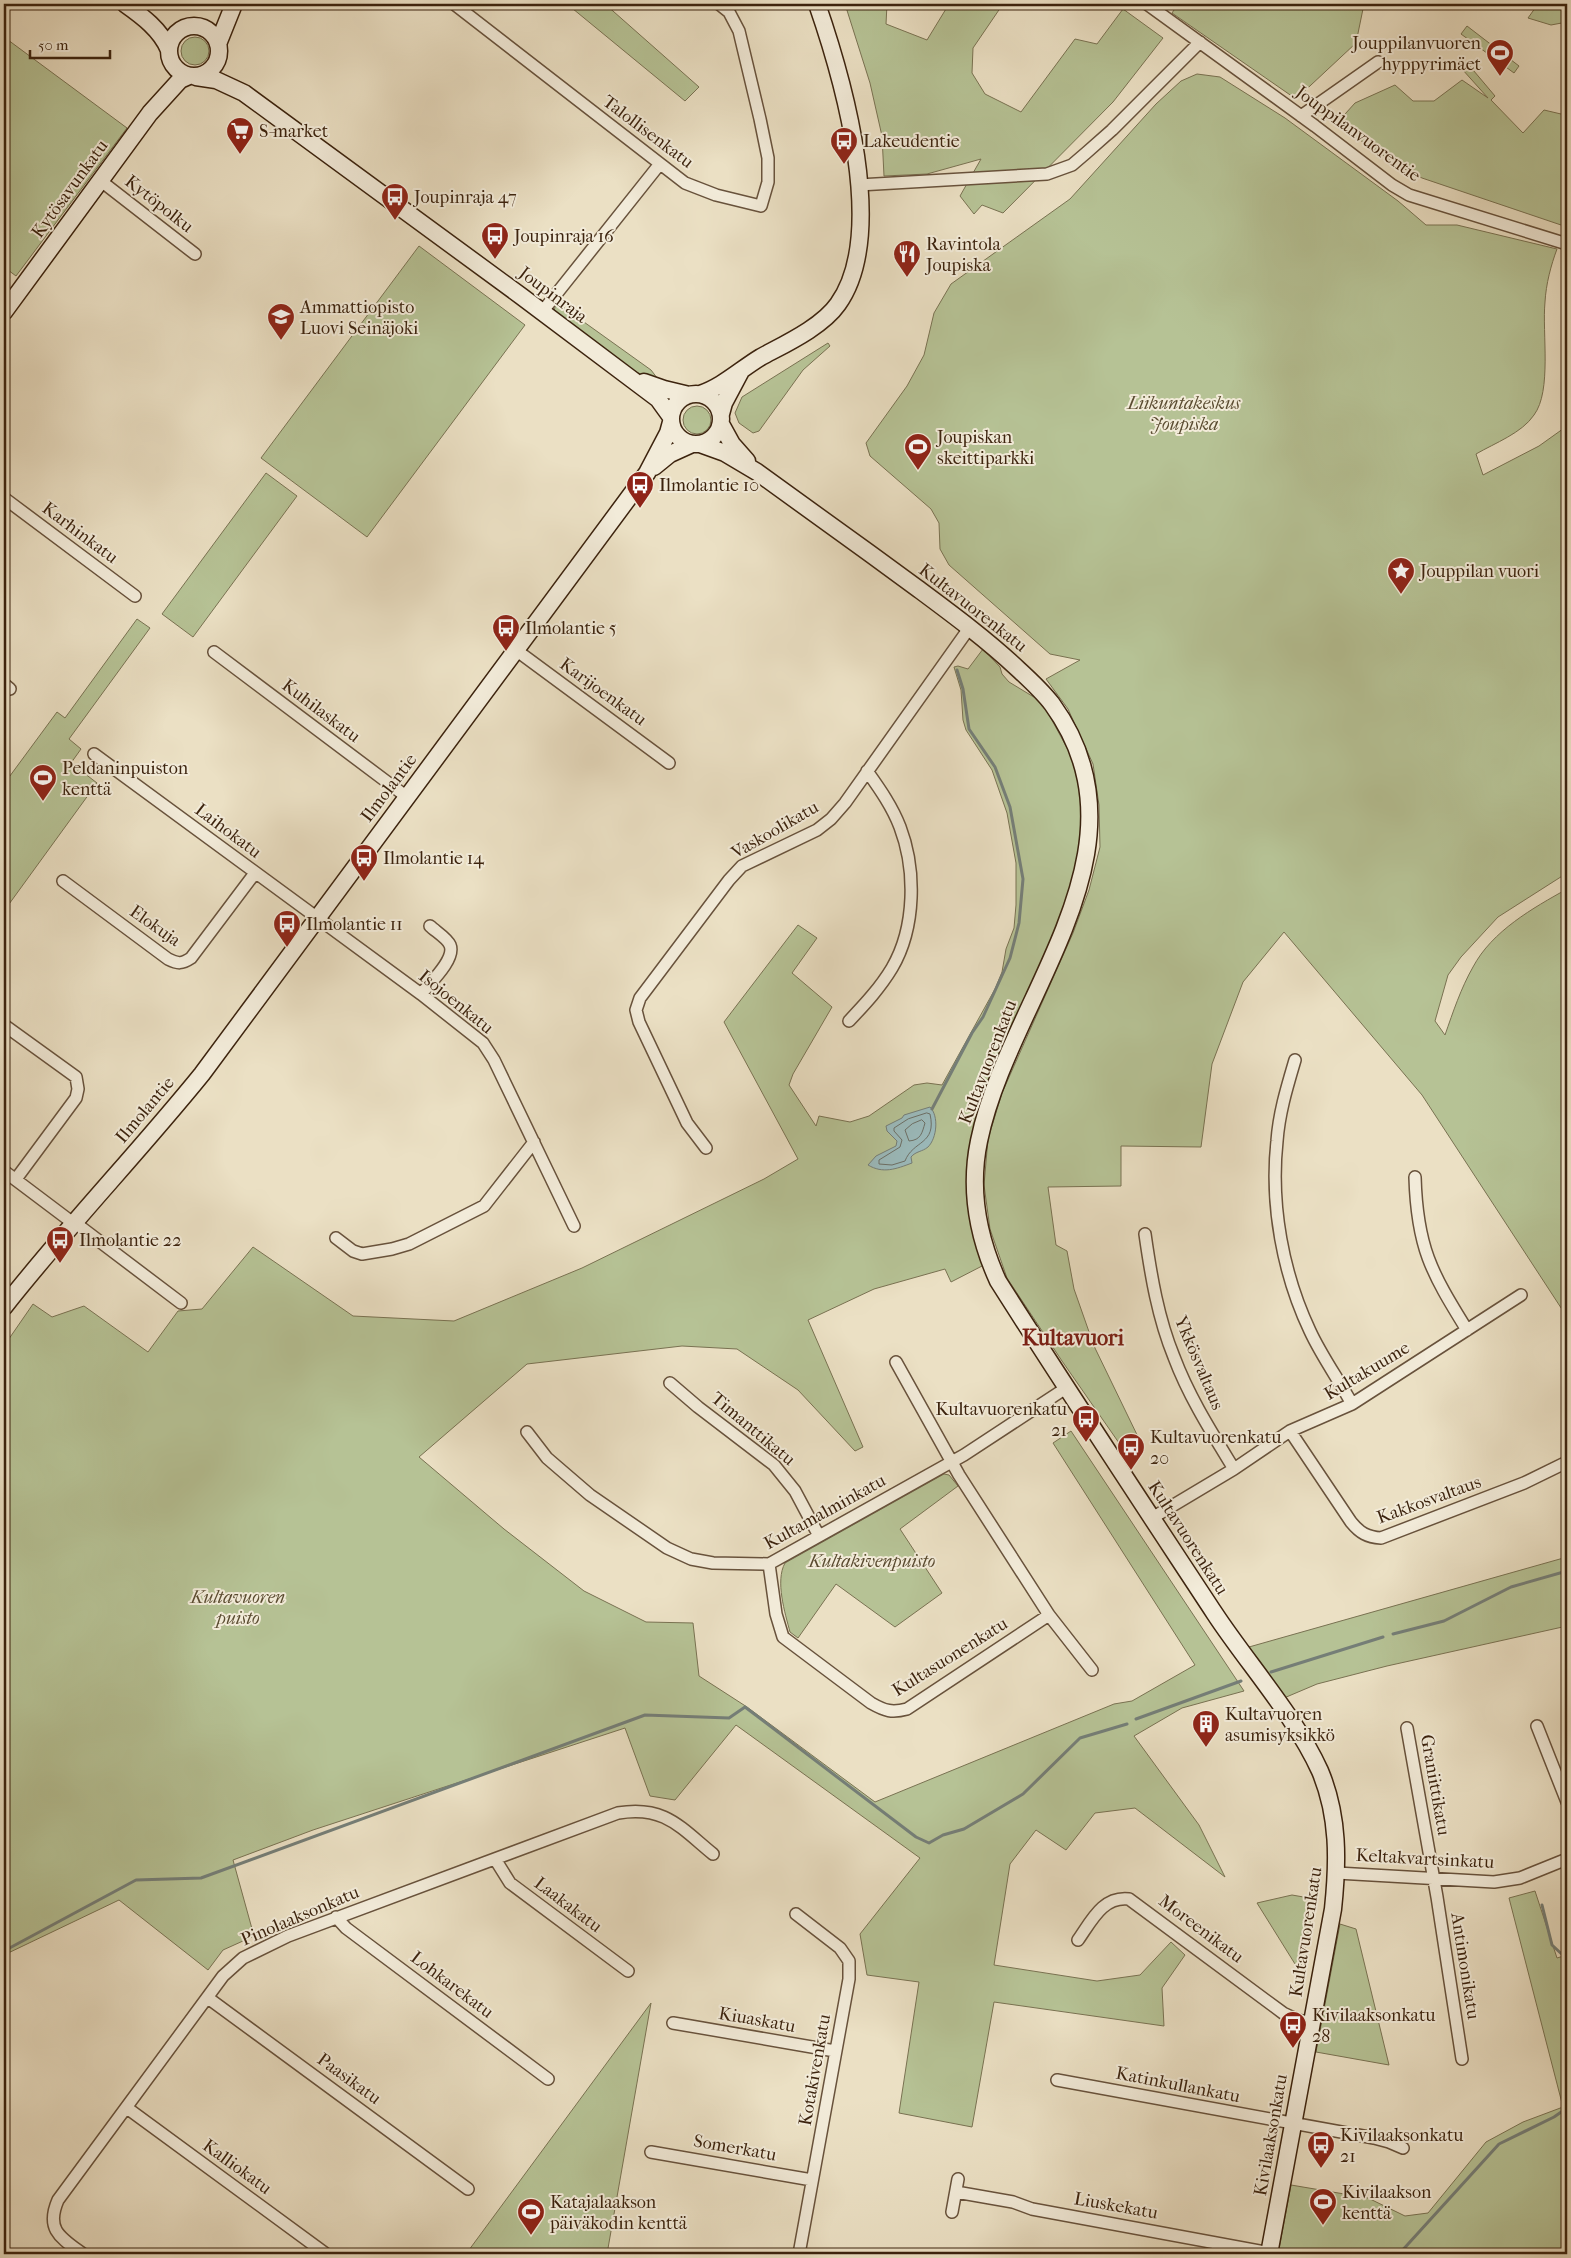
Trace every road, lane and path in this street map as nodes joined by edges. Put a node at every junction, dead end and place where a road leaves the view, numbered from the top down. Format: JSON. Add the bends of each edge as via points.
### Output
{"nodes":[{"id":1,"x":229,"y":4,"type":"edge"},
{"id":2,"x":234,"y":4,"type":"edge"},
{"id":3,"x":454,"y":4,"type":"edge"},
{"id":4,"x":719,"y":4,"type":"edge"},
{"id":5,"x":817,"y":4,"type":"edge"},
{"id":6,"x":1147,"y":4,"type":"edge"},
{"id":7,"x":132,"y":8,"type":"edge"},
{"id":8,"x":202,"y":27,"type":"junction"},
{"id":9,"x":185,"y":28,"type":"junction"},
{"id":10,"x":1200,"y":42,"type":"junction"},
{"id":11,"x":218,"y":44,"type":"junction"},
{"id":12,"x":170,"y":55,"type":"junction"},
{"id":13,"x":218,"y":61,"type":"junction"},
{"id":14,"x":1378,"y":62,"type":"dead end"},
{"id":15,"x":192,"y":77,"type":"junction"},
{"id":16,"x":244,"y":93,"type":"junction"},
{"id":17,"x":150,"y":113,"type":"junction"},
{"id":18,"x":1301,"y":116,"type":"junction"},
{"id":19,"x":659,"y":164,"type":"junction"},
{"id":20,"x":100,"y":181,"type":"junction"},
{"id":21,"x":859,"y":185,"type":"junction"},
{"id":22,"x":1567,"y":244,"type":"edge"},
{"id":23,"x":195,"y":254,"type":"dead end"},
{"id":24,"x":4,"y":312,"type":"edge"},
{"id":25,"x":542,"y":312,"type":"junction"},
{"id":26,"x":743,"y":368,"type":"junction"},
{"id":27,"x":619,"y":370,"type":"junction"},
{"id":28,"x":694,"y":395,"type":"junction"},
{"id":29,"x":720,"y":419,"type":"junction"},
{"id":30,"x":671,"y":420,"type":"junction"},
{"id":31,"x":696,"y":444,"type":"junction"},
{"id":32,"x":757,"y":472,"type":"junction"},
{"id":33,"x":647,"y":473,"type":"junction"},
{"id":34,"x":4,"y":498,"type":"edge"},
{"id":35,"x":135,"y":596,"type":"dead end"},
{"id":36,"x":970,"y":628,"type":"junction"},
{"id":37,"x":516,"y":650,"type":"junction"},
{"id":38,"x":214,"y":652,"type":"dead end"},
{"id":39,"x":94,"y":754,"type":"dead end"},
{"id":40,"x":669,"y":763,"type":"dead end"},
{"id":41,"x":867,"y":771,"type":"junction"},
{"id":42,"x":407,"y":797,"type":"junction"},
{"id":43,"x":255,"y":873,"type":"junction"},
{"id":44,"x":63,"y":881,"type":"dead end"},
{"id":45,"x":316,"y":919,"type":"junction"},
{"id":46,"x":430,"y":926,"type":"dead end"},
{"id":47,"x":421,"y":994,"type":"junction"},
{"id":48,"x":849,"y":1021,"type":"dead end"},
{"id":49,"x":4,"y":1025,"type":"edge"},
{"id":50,"x":1295,"y":1060,"type":"dead end"},
{"id":51,"x":534,"y":1142,"type":"junction"},
{"id":52,"x":706,"y":1148,"type":"dead end"},
{"id":53,"x":4,"y":1171,"type":"edge"},
{"id":54,"x":1415,"y":1177,"type":"dead end"},
{"id":55,"x":16,"y":1180,"type":"junction"},
{"id":56,"x":74,"y":1223,"type":"junction"},
{"id":57,"x":574,"y":1226,"type":"dead end"},
{"id":58,"x":1145,"y":1234,"type":"dead end"},
{"id":59,"x":336,"y":1238,"type":"dead end"},
{"id":60,"x":1521,"y":1295,"type":"dead end"},
{"id":61,"x":182,"y":1303,"type":"dead end"},
{"id":62,"x":4,"y":1307,"type":"edge"},
{"id":63,"x":1467,"y":1330,"type":"junction"},
{"id":64,"x":896,"y":1362,"type":"dead end"},
{"id":65,"x":670,"y":1383,"type":"dead end"},
{"id":66,"x":1066,"y":1388,"type":"junction"},
{"id":67,"x":1352,"y":1404,"type":"junction"},
{"id":68,"x":1290,"y":1431,"type":"junction"},
{"id":69,"x":527,"y":1432,"type":"dead end"},
{"id":70,"x":952,"y":1462,"type":"junction"},
{"id":71,"x":1567,"y":1462,"type":"edge"},
{"id":72,"x":1234,"y":1469,"type":"junction"},
{"id":73,"x":1152,"y":1518,"type":"junction"},
{"id":74,"x":819,"y":1536,"type":"junction"},
{"id":75,"x":769,"y":1564,"type":"junction"},
{"id":76,"x":1049,"y":1615,"type":"junction"},
{"id":77,"x":1092,"y":1670,"type":"dead end"},
{"id":78,"x":1537,"y":1726,"type":"dead end"},
{"id":79,"x":1407,"y":1728,"type":"dead end"},
{"id":80,"x":1567,"y":1802,"type":"edge"},
{"id":81,"x":713,"y":1854,"type":"dead end"},
{"id":82,"x":495,"y":1859,"type":"junction"},
{"id":83,"x":1567,"y":1859,"type":"edge"},
{"id":84,"x":1337,"y":1873,"type":"junction"},
{"id":85,"x":1434,"y":1879,"type":"junction"},
{"id":86,"x":796,"y":1914,"type":"dead end"},
{"id":87,"x":336,"y":1917,"type":"junction"},
{"id":88,"x":1078,"y":1940,"type":"dead end"},
{"id":89,"x":628,"y":1972,"type":"dead end"},
{"id":90,"x":208,"y":1998,"type":"junction"},
{"id":91,"x":673,"y":2022,"type":"dead end"},
{"id":92,"x":1312,"y":2023,"type":"junction"},
{"id":93,"x":835,"y":2052,"type":"junction"},
{"id":94,"x":1462,"y":2059,"type":"dead end"},
{"id":95,"x":548,"y":2079,"type":"dead end"},
{"id":96,"x":1057,"y":2080,"type":"dead end"},
{"id":97,"x":127,"y":2108,"type":"junction"},
{"id":98,"x":1293,"y":2124,"type":"junction"},
{"id":99,"x":1403,"y":2148,"type":"dead end"},
{"id":100,"x":651,"y":2152,"type":"dead end"},
{"id":101,"x":958,"y":2179,"type":"dead end"},
{"id":102,"x":812,"y":2180,"type":"junction"},
{"id":103,"x":468,"y":2189,"type":"dead end"},
{"id":104,"x":956,"y":2192,"type":"junction"},
{"id":105,"x":952,"y":2212,"type":"dead end"},
{"id":106,"x":1270,"y":2253,"type":"edge"},
{"id":107,"x":83,"y":2254,"type":"edge"},
{"id":108,"x":326,"y":2254,"type":"edge"},
{"id":109,"x":799,"y":2254,"type":"edge"}],
"edges":[{"from":1,"to":8,"type":"street","via":[[210,24]]},
{"from":2,"to":11,"type":"street"},
{"from":3,"to":19,"type":"street","name":"Talollisenkatu"},
{"from":4,"to":19,"type":"street","name":"Talollisenkatu","via":[[729,12],[739,31],[760,119],[768,158],[768,182],[761,206],[716,195],[685,183]]},
{"from":5,"to":21,"type":"street","via":[[848,110]]},
{"from":6,"to":10,"type":"street","name":"Jouppilanvuorentie"},
{"from":7,"to":9,"type":"street"},
{"from":7,"to":12,"type":"street","via":[[165,40]]},
{"from":8,"to":9,"type":"street"},
{"from":8,"to":11,"type":"street","via":[[215,36]]},
{"from":9,"to":12,"type":"street","via":[[173,37]]},
{"from":10,"to":18,"type":"street","name":"Jouppilanvuorentie"},
{"from":10,"to":21,"type":"street","via":[[1112,130],[1072,165],[1058,171]]},
{"from":11,"to":13,"type":"street"},
{"from":12,"to":15,"type":"street","via":[[181,73]]},
{"from":12,"to":17,"type":"street","name":"Kytösavunkatu"},
{"from":13,"to":15,"type":"street","via":[[209,72]]},
{"from":13,"to":16,"type":"street","name":"Joupinraja"},
{"from":14,"to":18,"type":"street"},
{"from":15,"to":16,"type":"street","name":"Joupinraja","via":[[216,80]]},
{"from":15,"to":17,"type":"street","name":"Kytösavunkatu","via":[[180,80]]},
{"from":16,"to":25,"type":"street","name":"Joupinraja"},
{"from":17,"to":20,"type":"street","name":"Kytösavunkatu"},
{"from":18,"to":22,"type":"street","name":"Jouppilanvuorentie","via":[[1409,195]]},
{"from":19,"to":25,"type":"street"},
{"from":20,"to":23,"type":"street","name":"Kytöpolku"},
{"from":20,"to":24,"type":"street","name":"Kytösavunkatu"},
{"from":21,"to":26,"type":"street","via":[[858,255],[851,279],[838,304],[822,321]]},
{"from":25,"to":27,"type":"street","name":"Joupinraja"},
{"from":26,"to":28,"type":"street","via":[[710,391]]},
{"from":26,"to":29,"type":"street","via":[[729,392]]},
{"from":27,"to":28,"type":"street","name":"Joupinraja","via":[[664,389]]},
{"from":27,"to":30,"type":"street","name":"Joupinraja","via":[[658,399]]},
{"from":28,"to":29,"type":"street","via":[[713,401]]},
{"from":28,"to":30,"type":"street","via":[[676,403]]},
{"from":29,"to":31,"type":"street","via":[[714,437]]},
{"from":29,"to":32,"type":"street","name":"Kultavuorenkatu","via":[[732,444]]},
{"from":30,"to":31,"type":"street","via":[[677,437]]},
{"from":30,"to":33,"type":"street","name":"Ilmolantie","via":[[668,433]]},
{"from":31,"to":32,"type":"street","name":"Kultavuorenkatu","via":[[725,453]]},
{"from":31,"to":33,"type":"street","name":"Ilmolantie","via":[[670,454]]},
{"from":32,"to":36,"type":"street","name":"Kultavuorenkatu"},
{"from":33,"to":37,"type":"street","name":"Ilmolantie"},
{"from":34,"to":35,"type":"street","name":"Karhinkatu"},
{"from":36,"to":41,"type":"street","name":"Vaskoolikatu"},
{"from":36,"to":66,"type":"street","name":"Kultavuorenkatu","via":[[985,638],[1053,705],[1082,766],[1089,800],[1090,832],[1080,887],[987,1109],[978,1143],[975,1174],[977,1212],[988,1258],[998,1281]]},
{"from":37,"to":40,"type":"street","name":"Karijoenkatu"},
{"from":37,"to":42,"type":"street","name":"Ilmolantie"},
{"from":38,"to":42,"type":"street","name":"Kuhilaskatu"},
{"from":39,"to":43,"type":"street","name":"Laihokatu"},
{"from":41,"to":48,"type":"street","via":[[900,827],[908,854],[910,915],[893,966],[874,995]]},
{"from":41,"to":52,"type":"street","name":"Vaskoolikatu","via":[[845,803],[817,830],[742,866],[640,998],[636,1010],[639,1022],[687,1123]]},
{"from":42,"to":45,"type":"street","name":"Ilmolantie"},
{"from":43,"to":44,"type":"street","name":"Elokuja","via":[[191,958],[183,963],[168,959]]},
{"from":43,"to":45,"type":"street","name":"Laihokatu"},
{"from":45,"to":47,"type":"street","name":"Isojoenkatu"},
{"from":45,"to":56,"type":"street","name":"Ilmolantie","via":[[202,1074]]},
{"from":46,"to":47,"type":"street","via":[[450,944],[451,953]]},
{"from":47,"to":51,"type":"street","name":"Isojoenkatu","via":[[483,1043]]},
{"from":49,"to":55,"type":"street","via":[[76,1077],[78,1089],[76,1098]]},
{"from":50,"to":67,"type":"street","via":[[1282,1105],[1276,1142],[1281,1242],[1310,1331]]},
{"from":51,"to":57,"type":"street","name":"Isojoenkatu"},
{"from":51,"to":59,"type":"street","via":[[484,1206],[409,1244],[362,1254]]},
{"from":53,"to":55,"type":"street"},
{"from":54,"to":63,"type":"street","via":[[1416,1213],[1430,1267]]},
{"from":55,"to":56,"type":"street"},
{"from":56,"to":61,"type":"street"},
{"from":56,"to":62,"type":"street","name":"Ilmolantie"},
{"from":58,"to":72,"type":"street","name":"Ykkösvaltaus","via":[[1158,1309],[1173,1357]]},
{"from":60,"to":63,"type":"street","name":"Kultakuume"},
{"from":63,"to":67,"type":"street","name":"Kultakuume"},
{"from":64,"to":70,"type":"street"},
{"from":65,"to":74,"type":"street","name":"Timanttikatu","via":[[774,1465],[795,1491]]},
{"from":66,"to":70,"type":"street","name":"Kultamalminkatu"},
{"from":66,"to":73,"type":"street","name":"Kultavuorenkatu"},
{"from":67,"to":68,"type":"street","name":"Kultakuume"},
{"from":68,"to":71,"type":"street","name":"Kakkosvaltaus","via":[[1351,1522],[1359,1532],[1370,1537],[1381,1538],[1524,1483]]},
{"from":68,"to":72,"type":"street","name":"Kultakuume"},
{"from":69,"to":75,"type":"street","name":"Kultamalminkatu","via":[[547,1458],[590,1495],[667,1548],[690,1559],[713,1563]]},
{"from":70,"to":74,"type":"street","name":"Kultamalminkatu"},
{"from":70,"to":76,"type":"street"},
{"from":72,"to":73,"type":"street","name":"Kultakuume"},
{"from":73,"to":84,"type":"street","name":"Kultavuorenkatu","via":[[1216,1617],[1271,1693],[1319,1771],[1334,1820]]},
{"from":74,"to":75,"type":"street","name":"Kultamalminkatu"},
{"from":75,"to":76,"type":"street","name":"Kultasuonenkatu","via":[[776,1614],[783,1637],[886,1712],[907,1709]]},
{"from":76,"to":77,"type":"street"},
{"from":78,"to":80,"type":"street"},
{"from":79,"to":85,"type":"street","name":"Graniittikatu"},
{"from":81,"to":82,"type":"street","name":"Pinolaaksonkatu","via":[[666,1817],[636,1809],[618,1812]]},
{"from":82,"to":87,"type":"street","name":"Pinolaaksonkatu"},
{"from":82,"to":89,"type":"street","name":"Laakakatu","via":[[510,1883]]},
{"from":83,"to":85,"type":"street","name":"Keltakvartsinkatu","via":[[1520,1878],[1494,1882]]},
{"from":84,"to":85,"type":"street","name":"Keltakvartsinkatu"},
{"from":84,"to":92,"type":"street","name":"Kultavuorenkatu"},
{"from":85,"to":94,"type":"street","name":"Antimonikatu"},
{"from":86,"to":93,"type":"street","name":"Kotakivenkatu","via":[[840,1948],[849,1961],[849,1979]]},
{"from":87,"to":90,"type":"street","name":"Pinolaaksonkatu","via":[[242,1958],[223,1976]]},
{"from":87,"to":95,"type":"street","name":"Lohkarekatu","via":[[346,1928]]},
{"from":88,"to":92,"type":"street","name":"Moreenikatu","via":[[1110,1900],[1129,1899],[1283,2013]]},
{"from":90,"to":97,"type":"street","name":"Pinolaaksonkatu"},
{"from":90,"to":103,"type":"street","name":"Paasikatu"},
{"from":91,"to":93,"type":"street","name":"Kiuaskatu"},
{"from":92,"to":98,"type":"street","name":"Kivilaaksonkatu"},
{"from":93,"to":102,"type":"street","name":"Kotakivenkatu"},
{"from":96,"to":98,"type":"street","name":"Katinkullankatu"},
{"from":97,"to":107,"type":"street","name":"Pinolaaksonkatu","via":[[53,2210],[52,2221],[60,2237]]},
{"from":97,"to":108,"type":"street","name":"Kalliokatu"},
{"from":98,"to":99,"type":"street","name":"Katinkullankatu","via":[[1374,2138]]},
{"from":98,"to":106,"type":"street","name":"Kivilaaksonkatu"},
{"from":100,"to":102,"type":"street","name":"Somerkatu"},
{"from":101,"to":104,"type":"street"},
{"from":102,"to":109,"type":"street","name":"Kotakivenkatu"},
{"from":104,"to":105,"type":"street"},
{"from":104,"to":106,"type":"street","name":"Liuskekatu"}]}
